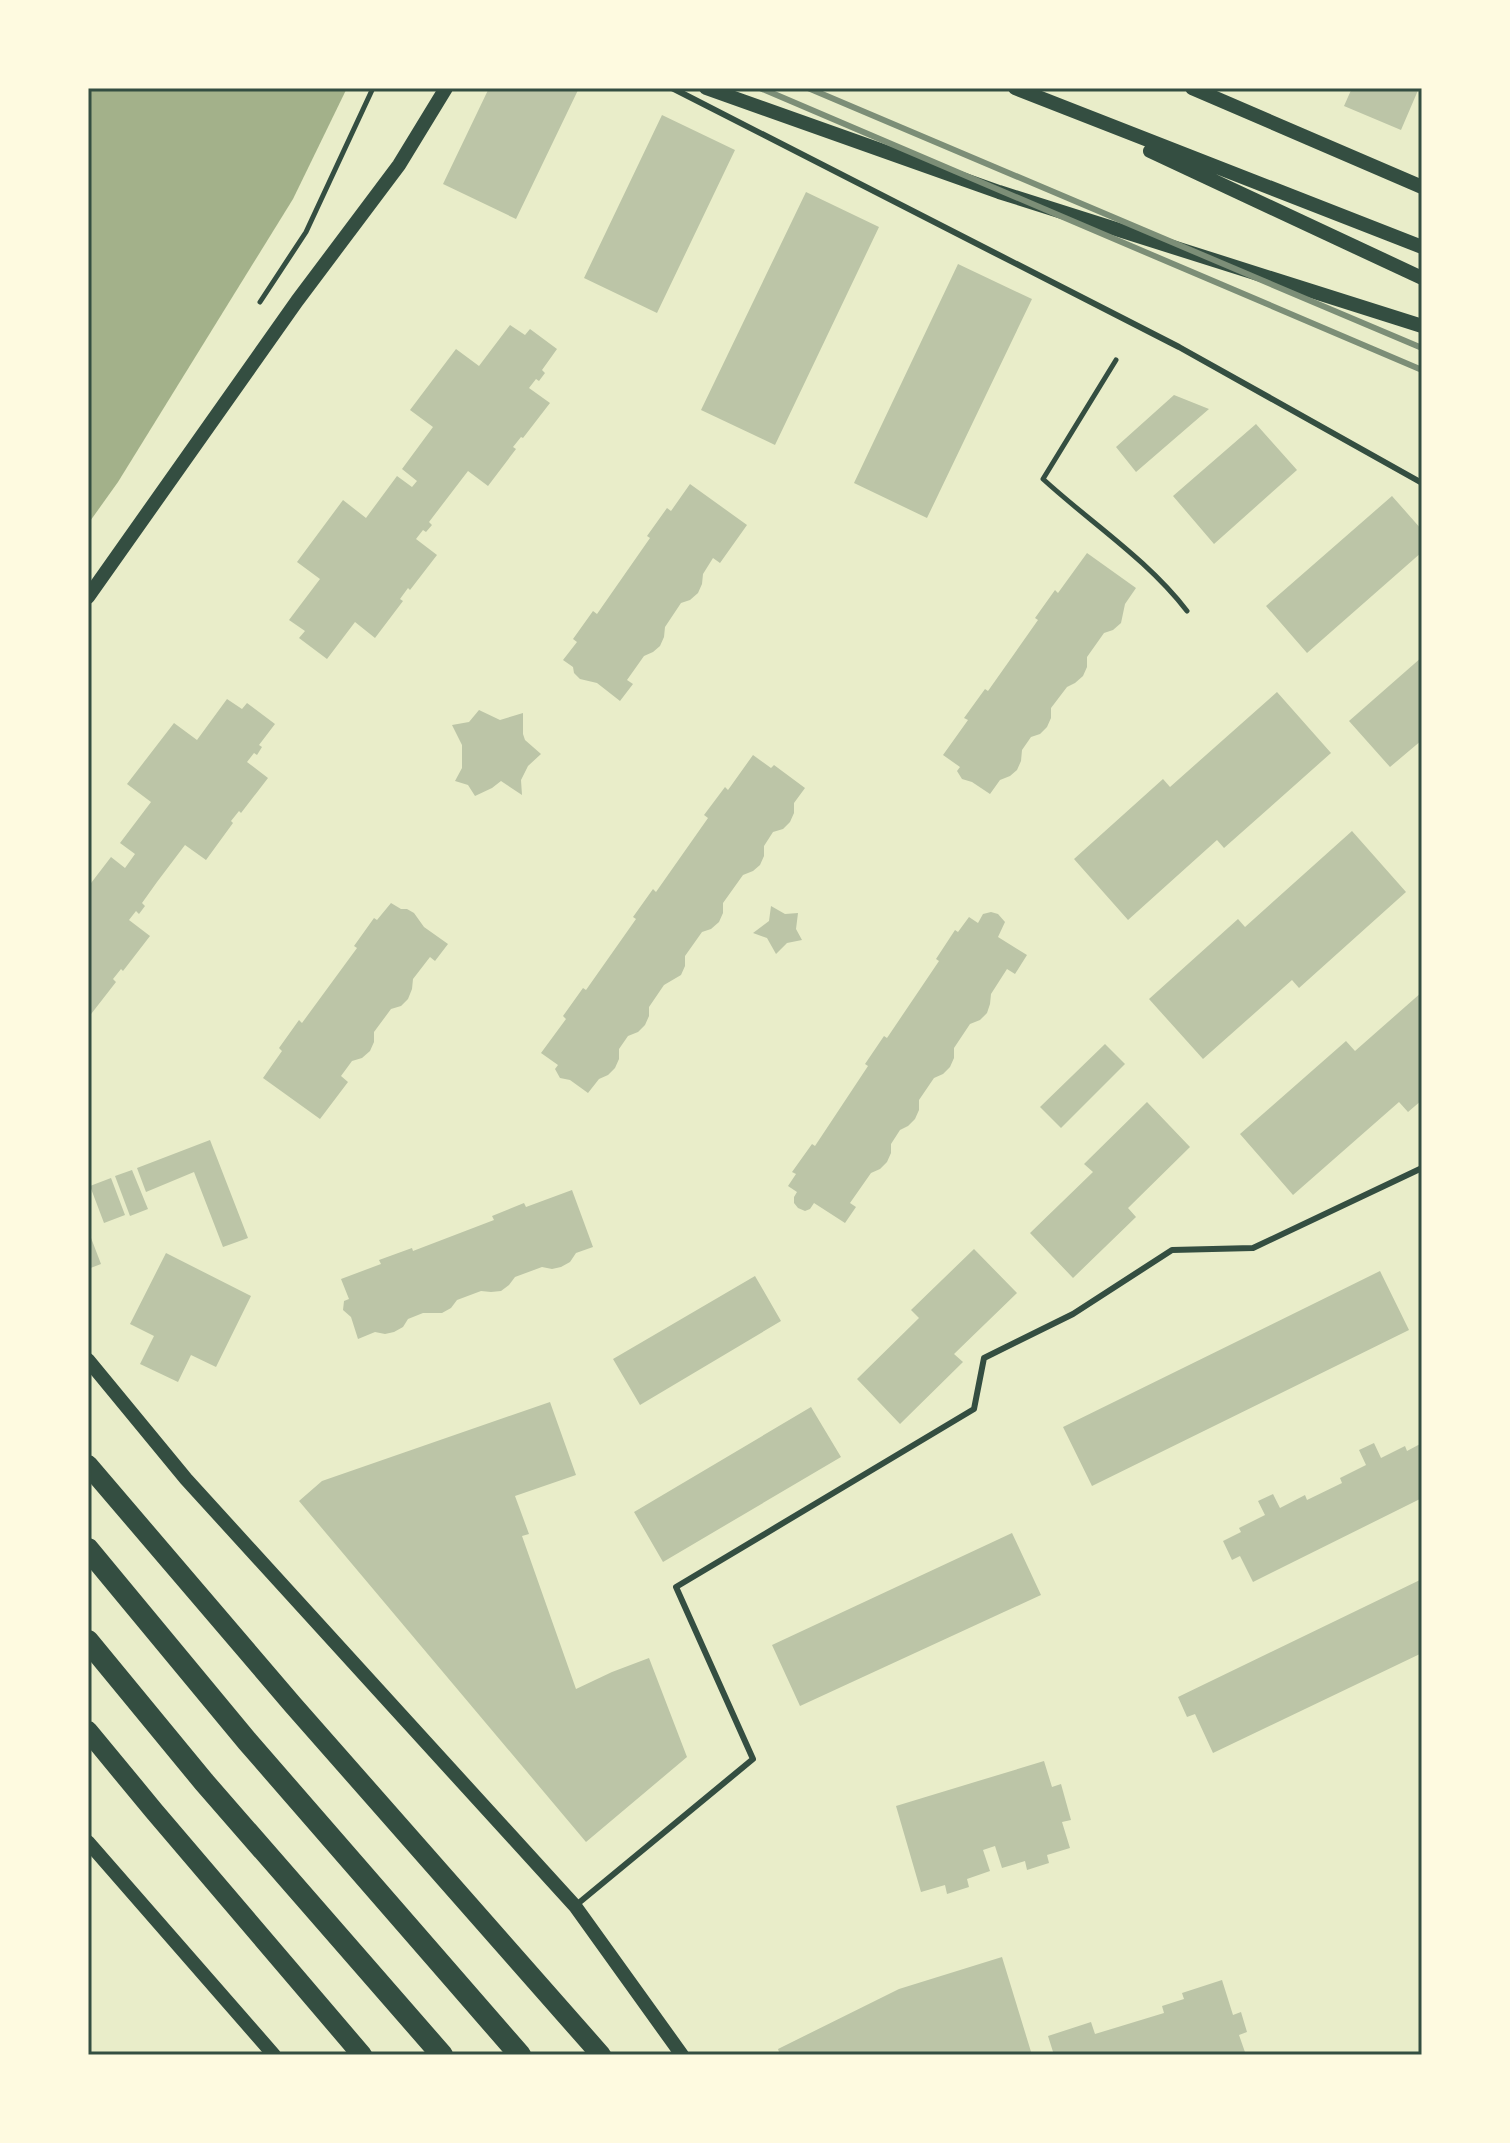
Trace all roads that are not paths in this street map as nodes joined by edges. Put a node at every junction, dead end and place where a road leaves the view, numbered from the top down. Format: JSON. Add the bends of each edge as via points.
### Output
{"nodes":[{"id":1,"x":446,"y":88,"type":"edge"},
{"id":2,"x":672,"y":88,"type":"edge"},
{"id":3,"x":706,"y":88,"type":"edge"},
{"id":4,"x":1015,"y":88,"type":"edge"},
{"id":5,"x":1192,"y":88,"type":"edge"},
{"id":6,"x":1041,"y":99,"type":"junction"},
{"id":7,"x":1422,"y":187,"type":"edge"},
{"id":8,"x":1422,"y":247,"type":"edge"},
{"id":9,"x":1422,"y":278,"type":"edge"},
{"id":10,"x":1422,"y":326,"type":"edge"},
{"id":11,"x":1422,"y":483,"type":"edge"},
{"id":12,"x":88,"y":597,"type":"edge"},
{"id":13,"x":1422,"y":1168,"type":"edge"},
{"id":14,"x":88,"y":1360,"type":"edge"},
{"id":15,"x":88,"y":1465,"type":"edge"},
{"id":16,"x":88,"y":1549,"type":"edge"},
{"id":17,"x":88,"y":1641,"type":"edge"},
{"id":18,"x":88,"y":1731,"type":"edge"},
{"id":19,"x":88,"y":1842,"type":"edge"},
{"id":20,"x":575,"y":1906,"type":"junction"},
{"id":21,"x":274,"y":2055,"type":"edge"},
{"id":22,"x":362,"y":2055,"type":"edge"},
{"id":23,"x":442,"y":2055,"type":"edge"},
{"id":24,"x":520,"y":2055,"type":"edge"},
{"id":25,"x":601,"y":2055,"type":"edge"},
{"id":26,"x":682,"y":2055,"type":"edge"}],
"edges":[{"from":1,"to":12,"type":"street","via":[[399,165]]},
{"from":2,"to":11,"type":"lane","via":[[1179,347]]},
{"from":3,"to":10,"type":"street","via":[[999,192]]},
{"from":4,"to":6,"type":"street"},
{"from":5,"to":7,"type":"street"},
{"from":6,"to":8,"type":"street"},
{"from":6,"to":9,"type":"street"},
{"from":13,"to":20,"type":"lane","via":[[1253,1248],[1172,1250],[1073,1314],[984,1358],[974,1409],[676,1587],[753,1759]]},
{"from":14,"to":20,"type":"street","via":[[186,1479]]},
{"from":15,"to":25,"type":"main road"},
{"from":16,"to":24,"type":"highway"},
{"from":17,"to":23,"type":"highway"},
{"from":18,"to":22,"type":"main road"},
{"from":19,"to":21,"type":"street"},
{"from":20,"to":26,"type":"street"}]}
